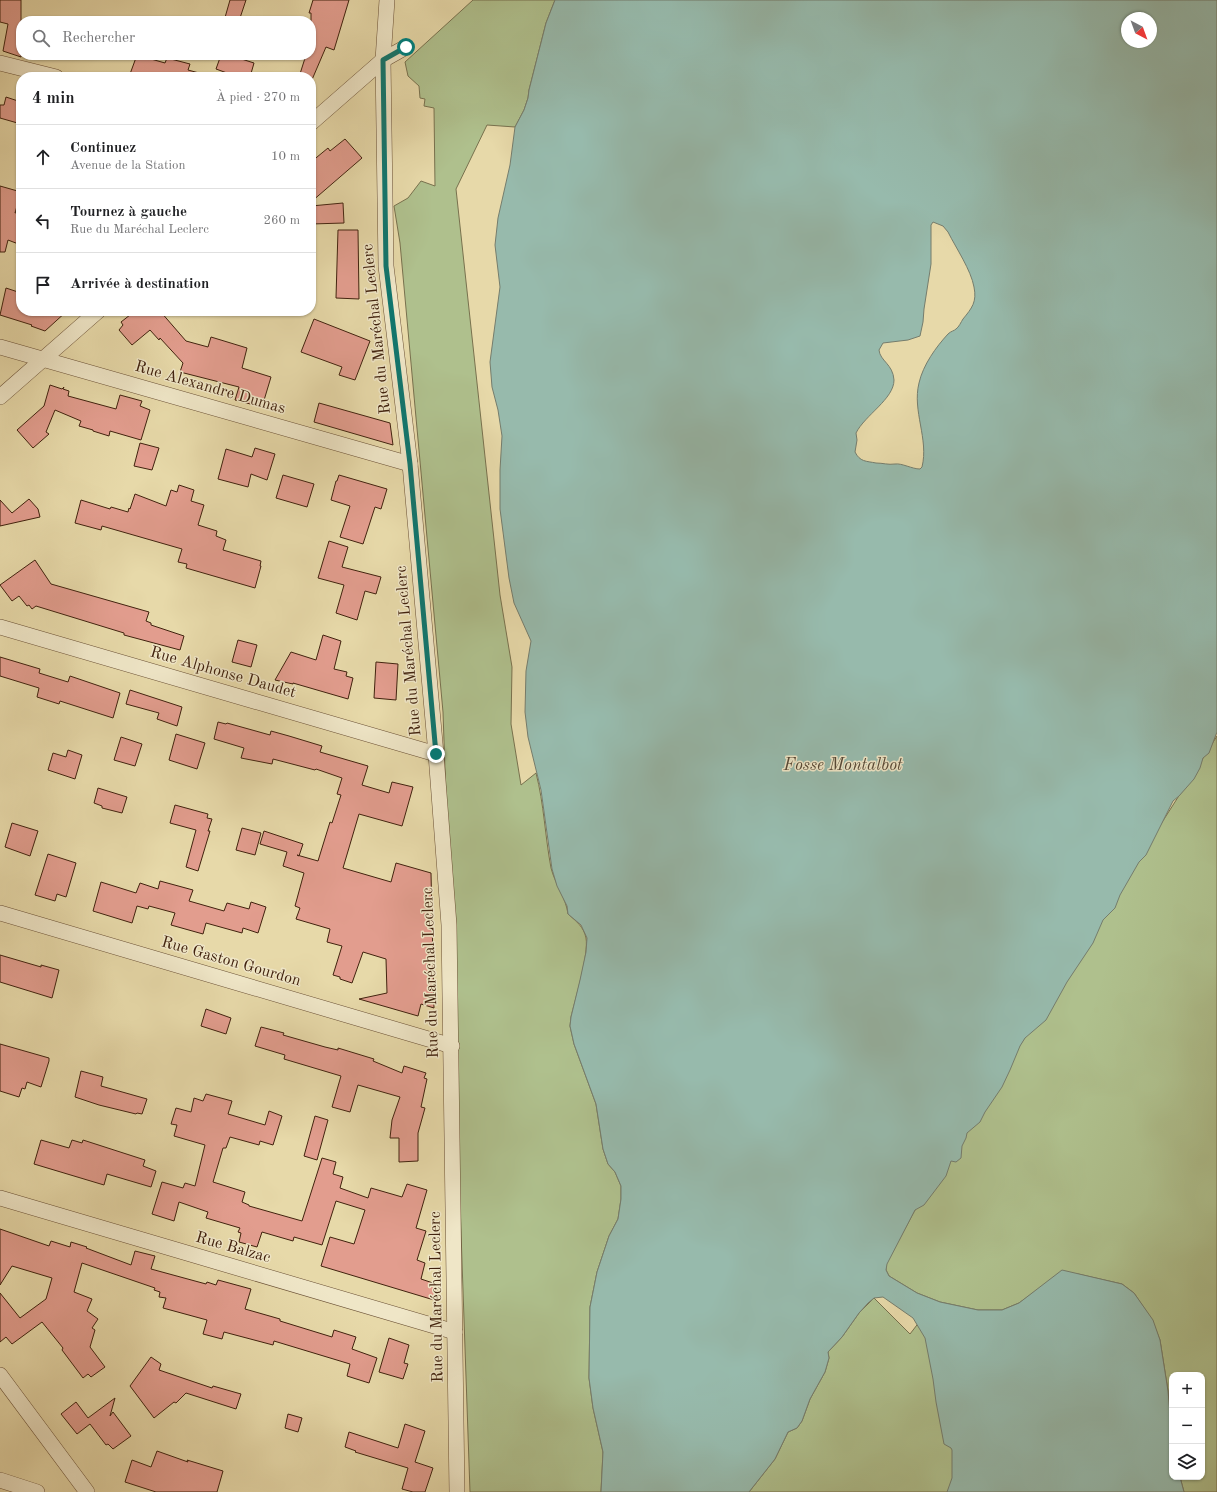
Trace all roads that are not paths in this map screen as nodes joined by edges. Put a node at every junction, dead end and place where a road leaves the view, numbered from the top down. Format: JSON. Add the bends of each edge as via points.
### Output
{"nodes":[{"id":1,"x":386,"y":0,"type":"edge"},
{"id":2,"x":406,"y":47,"type":"dead end"},
{"id":3,"x":383,"y":60,"type":"junction"},
{"id":4,"x":0,"y":63,"type":"edge"},
{"id":5,"x":36,"y":72,"type":"edge"},
{"id":6,"x":316,"y":119,"type":"edge"},
{"id":7,"x":92,"y":316,"type":"edge"},
{"id":8,"x":0,"y":347,"type":"edge"},
{"id":9,"x":43,"y":360,"type":"junction"},
{"id":10,"x":0,"y":397,"type":"edge"},
{"id":11,"x":410,"y":464,"type":"junction"},
{"id":12,"x":0,"y":627,"type":"edge"},
{"id":13,"x":436,"y":754,"type":"junction"},
{"id":14,"x":0,"y":914,"type":"edge"},
{"id":15,"x":452,"y":1046,"type":"junction"},
{"id":16,"x":0,"y":1198,"type":"edge"},
{"id":17,"x":455,"y":1332,"type":"junction"},
{"id":18,"x":0,"y":1375,"type":"edge"},
{"id":19,"x":0,"y":1480,"type":"edge"},
{"id":20,"x":37,"y":1492,"type":"edge"},
{"id":21,"x":88,"y":1492,"type":"edge"},
{"id":22,"x":457,"y":1492,"type":"edge"}],
"edges":[{"from":1,"to":3,"type":"street","name":"Rue du Maréchal Leclerc"},
{"from":2,"to":3,"type":"street"},
{"from":3,"to":6,"type":"street"},
{"from":3,"to":11,"type":"street","name":"Rue du Maréchal Leclerc","via":[[386,266]]},
{"from":4,"to":5,"type":"street"},
{"from":7,"to":9,"type":"street"},
{"from":8,"to":9,"type":"street","name":"Rue Alexandre Dumas"},
{"from":9,"to":10,"type":"street"},
{"from":9,"to":11,"type":"street","name":"Rue Alexandre Dumas"},
{"from":11,"to":13,"type":"street","name":"Rue du Maréchal Leclerc"},
{"from":12,"to":13,"type":"street","name":"Rue Alphonse Daudet"},
{"from":13,"to":15,"type":"street","name":"Rue du Maréchal Leclerc","via":[[449,925]]},
{"from":14,"to":15,"type":"street","name":"Rue Gaston Gourdon"},
{"from":15,"to":17,"type":"street","name":"Rue du Maréchal Leclerc"},
{"from":16,"to":17,"type":"street","name":"Rue Balzac"},
{"from":17,"to":22,"type":"street","name":"Rue du Maréchal Leclerc"},
{"from":18,"to":21,"type":"street"},
{"from":19,"to":20,"type":"street"}]}
